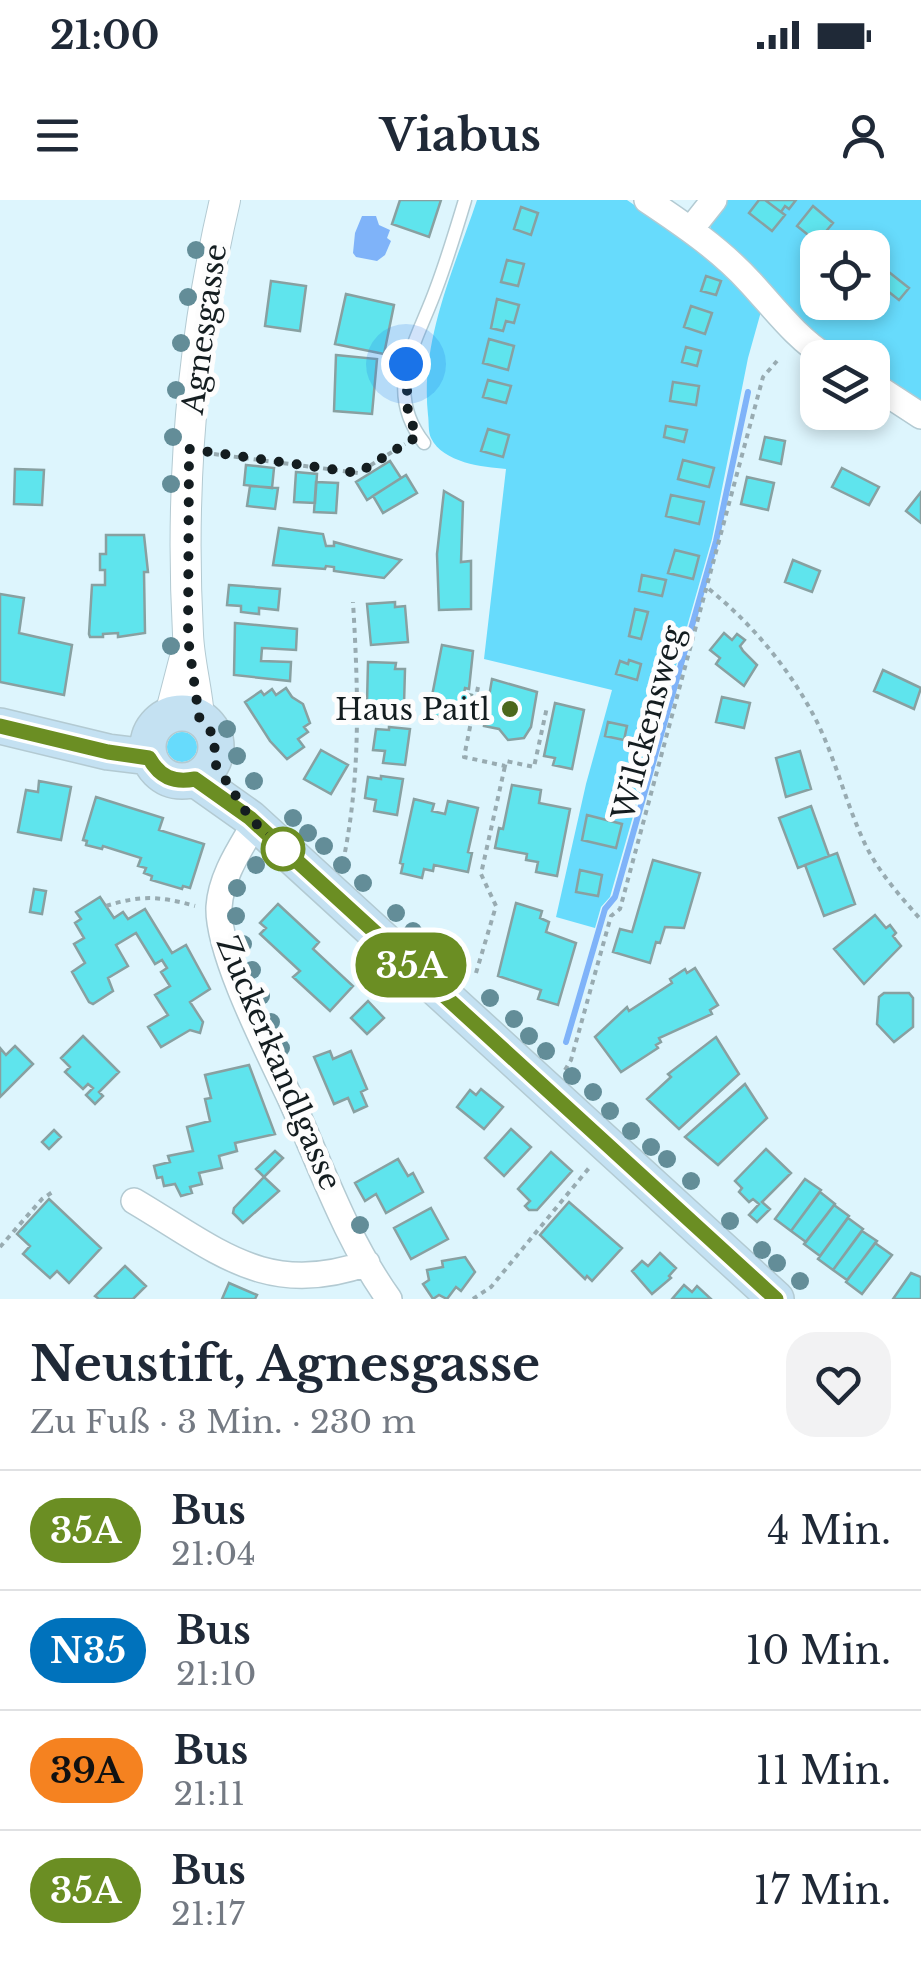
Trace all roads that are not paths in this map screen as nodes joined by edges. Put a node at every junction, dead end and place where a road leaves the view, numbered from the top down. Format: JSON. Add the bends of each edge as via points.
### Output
{"nodes":[{"id":1,"x":225,"y":200,"type":"edge"},
{"id":2,"x":465,"y":200,"type":"edge"},
{"id":3,"x":648,"y":200,"type":"edge"},
{"id":4,"x":714,"y":200,"type":"edge"},
{"id":5,"x":690,"y":229,"type":"junction"},
{"id":6,"x":806,"y":340,"type":"edge"},
{"id":7,"x":890,"y":396,"type":"edge"},
{"id":8,"x":921,"y":416,"type":"edge"},
{"id":9,"x":421,"y":439,"type":"road end"},
{"id":10,"x":0,"y":726,"type":"edge"},
{"id":11,"x":167,"y":731,"type":"junction"},
{"id":12,"x":204,"y":770,"type":"junction"},
{"id":13,"x":252,"y":820,"type":"junction"},
{"id":14,"x":134,"y":1201,"type":"dead end"},
{"id":15,"x":367,"y":1263,"type":"junction"},
{"id":16,"x":388,"y":1299,"type":"edge"},
{"id":17,"x":776,"y":1299,"type":"edge"}],
"edges":[{"from":1,"to":11,"type":"street","name":"Agnesgasse","via":[[199,334],[189,449],[188,638]]},
{"from":2,"to":9,"type":"lane","via":[[406,364],[408,416]]},
{"from":3,"to":5,"type":"street"},
{"from":4,"to":5,"type":"street"},
{"from":5,"to":6,"type":"street"},
{"from":7,"to":8,"type":"street"},
{"from":10,"to":11,"type":"main road","via":[[78,745]]},
{"from":11,"to":12,"type":"main road","via":[[215,737]]},
{"from":11,"to":12,"type":"main road","via":[[156,770],[181,782]]},
{"from":12,"to":13,"type":"main road"},
{"from":13,"to":15,"type":"street","name":"Zuckerkandlgasse","via":[[225,877],[222,936]]},
{"from":13,"to":17,"type":"main road"},
{"from":14,"to":15,"type":"street","via":[[228,1257],[276,1276],[333,1275]]},
{"from":15,"to":16,"type":"street","name":"Zuckerkandlgasse"}]}
